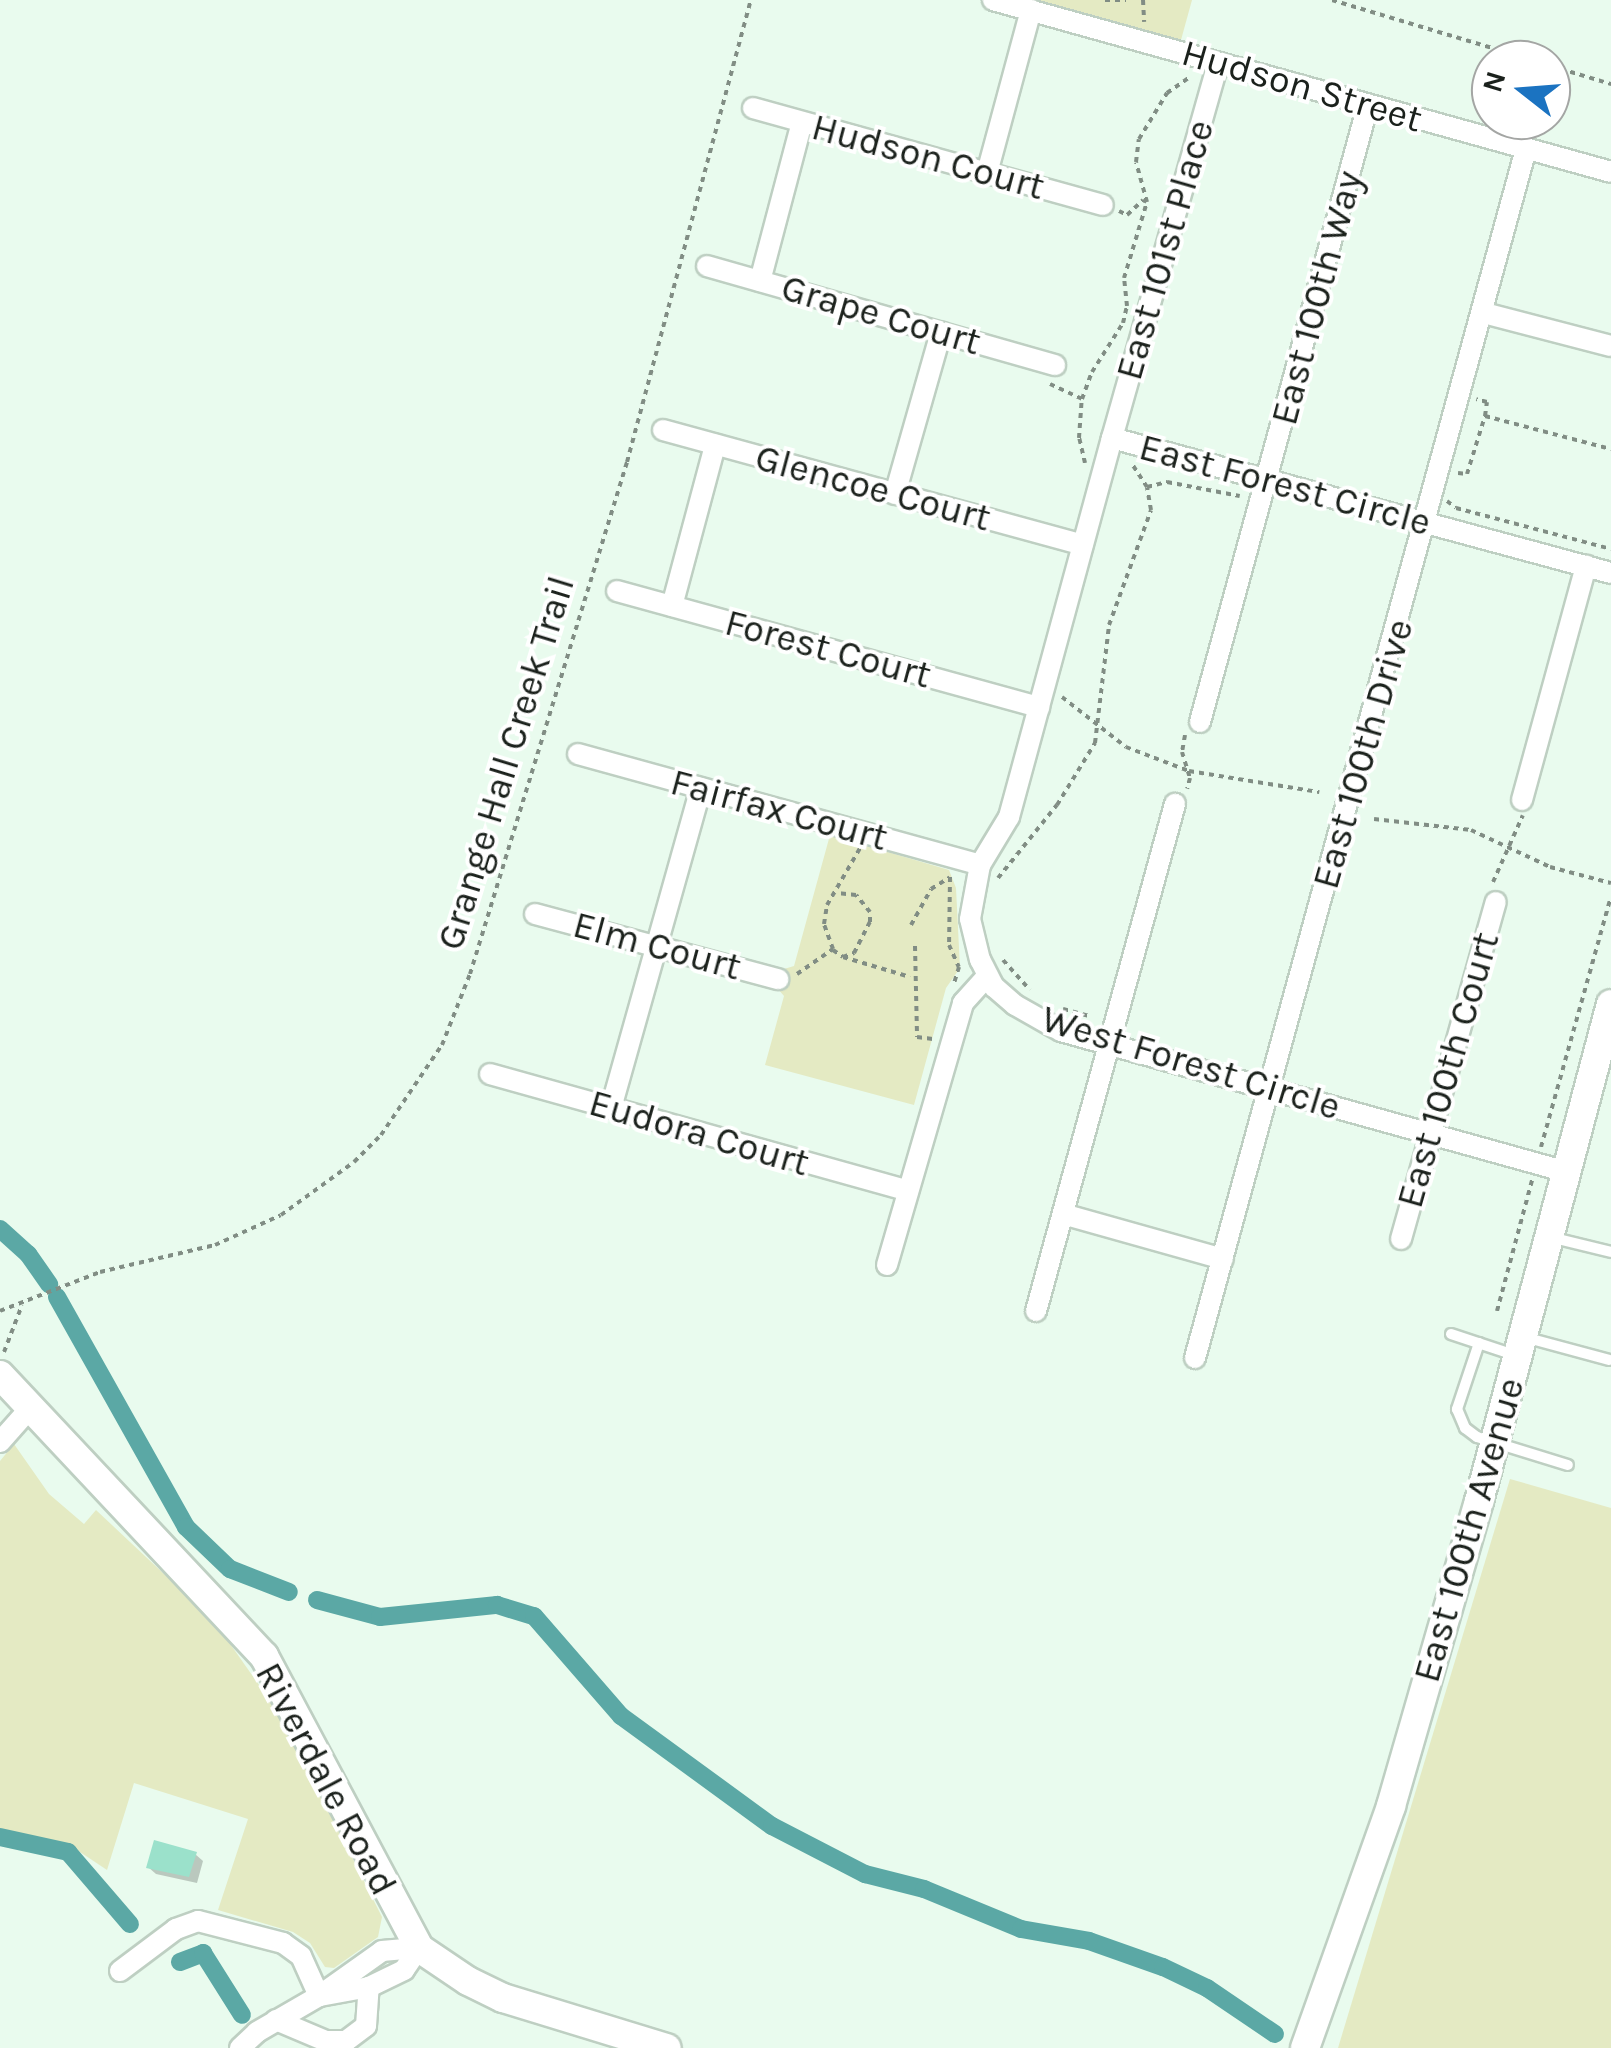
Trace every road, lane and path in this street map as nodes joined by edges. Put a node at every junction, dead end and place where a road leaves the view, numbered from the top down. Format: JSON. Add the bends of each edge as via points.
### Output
{"nodes":[{"id":1,"x":751,"y":0,"type":"edge"},
{"id":2,"x":994,"y":0,"type":"edge"},
{"id":3,"x":1126,"y":0,"type":"edge"},
{"id":4,"x":1332,"y":0,"type":"edge"},
{"id":5,"x":1105,"y":1,"type":"edge"},
{"id":6,"x":1031,"y":10,"type":"junction"},
{"id":7,"x":1471,"y":42,"type":"edge"},
{"id":8,"x":1218,"y":62,"type":"junction"},
{"id":9,"x":1571,"y":72,"type":"edge"},
{"id":10,"x":1195,"y":74,"type":"dead end"},
{"id":11,"x":1611,"y":84,"type":"edge"},
{"id":12,"x":1368,"y":104,"type":"junction"},
{"id":13,"x":753,"y":108,"type":"dead end"},
{"id":14,"x":802,"y":122,"type":"junction"},
{"id":15,"x":1526,"y":149,"type":"junction"},
{"id":16,"x":1611,"y":172,"type":"edge"},
{"id":17,"x":987,"y":173,"type":"junction"},
{"id":18,"x":1103,"y":205,"type":"dead end"},
{"id":19,"x":706,"y":266,"type":"dead end"},
{"id":20,"x":760,"y":281,"type":"junction"},
{"id":21,"x":1484,"y":313,"type":"junction"},
{"id":22,"x":940,"y":332,"type":"junction"},
{"id":23,"x":1611,"y":346,"type":"edge"},
{"id":24,"x":1055,"y":365,"type":"dead end"},
{"id":25,"x":1478,"y":383,"type":"dead end"},
{"id":26,"x":1484,"y":416,"type":"junction"},
{"id":27,"x":663,"y":430,"type":"dead end"},
{"id":28,"x":1112,"y":438,"type":"junction"},
{"id":29,"x":715,"y":445,"type":"junction"},
{"id":30,"x":1611,"y":449,"type":"edge"},
{"id":31,"x":1132,"y":464,"type":"dead end"},
{"id":32,"x":1082,"y":476,"type":"dead end"},
{"id":33,"x":1270,"y":480,"type":"junction"},
{"id":34,"x":1451,"y":482,"type":"dead end"},
{"id":35,"x":1147,"y":487,"type":"junction"},
{"id":36,"x":1448,"y":493,"type":"dead end"},
{"id":37,"x":895,"y":494,"type":"junction"},
{"id":38,"x":1240,"y":496,"type":"dead end"},
{"id":39,"x":1427,"y":523,"type":"junction"},
{"id":40,"x":1083,"y":545,"type":"junction"},
{"id":41,"x":1611,"y":550,"type":"edge"},
{"id":42,"x":1586,"y":566,"type":"junction"},
{"id":43,"x":1611,"y":573,"type":"edge"},
{"id":44,"x":617,"y":591,"type":"dead end"},
{"id":45,"x":672,"y":606,"type":"junction"},
{"id":46,"x":1045,"y":685,"type":"junction"},
{"id":47,"x":1038,"y":706,"type":"junction"},
{"id":48,"x":1095,"y":719,"type":"junction"},
{"id":49,"x":1200,"y":722,"type":"joint"},
{"id":50,"x":578,"y":754,"type":"dead end"},
{"id":51,"x":1188,"y":772,"type":"junction"},
{"id":52,"x":701,"y":788,"type":"junction"},
{"id":53,"x":1319,"y":792,"type":"dead end"},
{"id":54,"x":1522,"y":800,"type":"joint"},
{"id":55,"x":1175,"y":804,"type":"joint"},
{"id":56,"x":1374,"y":819,"type":"dead end"},
{"id":57,"x":865,"y":833,"type":"junction"},
{"id":58,"x":1511,"y":850,"type":"junction"},
{"id":59,"x":980,"y":865,"type":"junction"},
{"id":60,"x":1611,"y":884,"type":"edge"},
{"id":61,"x":995,"y":890,"type":"dead end"},
{"id":62,"x":837,"y":893,"type":"junction"},
{"id":63,"x":1611,"y":897,"type":"edge"},
{"id":64,"x":1496,"y":902,"type":"joint"},
{"id":65,"x":536,"y":914,"type":"dead end"},
{"id":66,"x":911,"y":926,"type":"dead end"},
{"id":67,"x":915,"y":946,"type":"dead end"},
{"id":68,"x":657,"y":947,"type":"junction"},
{"id":69,"x":833,"y":949,"type":"junction"},
{"id":70,"x":998,"y":950,"type":"dead end"},
{"id":71,"x":843,"y":957,"type":"junction"},
{"id":72,"x":988,"y":976,"type":"junction"},
{"id":73,"x":912,"y":977,"type":"junction"},
{"id":74,"x":778,"y":979,"type":"joint"},
{"id":75,"x":952,"y":987,"type":"dead end"},
{"id":76,"x":1035,"y":995,"type":"dead end"},
{"id":77,"x":1611,"y":1004,"type":"edge"},
{"id":78,"x":1058,"y":1008,"type":"dead end"},
{"id":79,"x":1089,"y":1016,"type":"dead end"},
{"id":80,"x":937,"y":1026,"type":"dead end"},
{"id":81,"x":1606,"y":1044,"type":"edge"},
{"id":82,"x":1110,"y":1045,"type":"junction"},
{"id":83,"x":490,"y":1074,"type":"dead end"},
{"id":84,"x":1269,"y":1090,"type":"junction"},
{"id":85,"x":612,"y":1108,"type":"junction"},
{"id":86,"x":1430,"y":1135,"type":"junction"},
{"id":87,"x":1537,"y":1164,"type":"junction"},
{"id":88,"x":1567,"y":1172,"type":"junction"},
{"id":89,"x":908,"y":1191,"type":"junction"},
{"id":90,"x":1063,"y":1214,"type":"junction"},
{"id":91,"x":1549,"y":1237,"type":"junction"},
{"id":92,"x":1401,"y":1239,"type":"dead end"},
{"id":93,"x":1611,"y":1252,"type":"edge"},
{"id":94,"x":1222,"y":1259,"type":"junction"},
{"id":95,"x":888,"y":1266,"type":"dead end"},
{"id":96,"x":22,"y":1305,"type":"junction"},
{"id":97,"x":1036,"y":1310,"type":"dead end"},
{"id":98,"x":0,"y":1311,"type":"edge"},
{"id":99,"x":1497,"y":1311,"type":"dead end"},
{"id":100,"x":1452,"y":1334,"type":"dead end"},
{"id":101,"x":1479,"y":1343,"type":"junction"},
{"id":102,"x":1520,"y":1346,"type":"junction"},
{"id":103,"x":1195,"y":1358,"type":"dead end"},
{"id":104,"x":1608,"y":1360,"type":"edge"},
{"id":105,"x":0,"y":1365,"type":"edge"},
{"id":106,"x":0,"y":1375,"type":"edge"},
{"id":107,"x":31,"y":1407,"type":"junction"},
{"id":108,"x":1495,"y":1441,"type":"junction"},
{"id":109,"x":0,"y":1442,"type":"edge"},
{"id":110,"x":1568,"y":1466,"type":"dead end"},
{"id":111,"x":420,"y":1948,"type":"junction"},
{"id":112,"x":120,"y":1971,"type":"dead end"},
{"id":113,"x":369,"y":1987,"type":"junction"},
{"id":114,"x":318,"y":1996,"type":"junction"},
{"id":115,"x":276,"y":2020,"type":"junction"},
{"id":116,"x":240,"y":2048,"type":"edge"},
{"id":117,"x":668,"y":2048,"type":"edge"},
{"id":118,"x":1305,"y":2048,"type":"edge"}],
"edges":[{"from":1,"to":96,"type":"path","name":"Grange Hall Creek Trail","via":[[627,462],[470,974],[442,1045],[381,1134],[281,1215],[215,1245],[100,1272]]},
{"from":2,"to":6,"type":"street","name":"Hudson Street"},
{"from":3,"to":5,"type":"path"},
{"from":4,"to":7,"type":"path"},
{"from":6,"to":8,"type":"street","name":"Hudson Street"},
{"from":6,"to":17,"type":"street"},
{"from":8,"to":12,"type":"street","name":"Hudson Street"},
{"from":8,"to":28,"type":"street","name":"East 101st Place"},
{"from":9,"to":11,"type":"path"},
{"from":10,"to":32,"type":"path","via":[[1167,93],[1139,139],[1136,162],[1147,202],[1124,278],[1122,323],[1082,399]]},
{"from":12,"to":15,"type":"street","name":"Hudson Street"},
{"from":12,"to":33,"type":"street","name":"East 100th Way"},
{"from":13,"to":14,"type":"street","name":"Hudson Court"},
{"from":14,"to":17,"type":"street","name":"Hudson Court"},
{"from":14,"to":20,"type":"street"},
{"from":15,"to":16,"type":"street","name":"Hudson Street"},
{"from":15,"to":21,"type":"street","name":"East 100th Drive"},
{"from":17,"to":18,"type":"street","name":"Hudson Court"},
{"from":19,"to":20,"type":"street","name":"Grape Court"},
{"from":20,"to":22,"type":"street","name":"Grape Court"},
{"from":21,"to":23,"type":"street"},
{"from":21,"to":39,"type":"street","name":"East 100th Drive"},
{"from":22,"to":24,"type":"street","name":"Grape Court"},
{"from":22,"to":37,"type":"street"},
{"from":25,"to":26,"type":"path","via":[[1474,398],[1487,402]]},
{"from":26,"to":30,"type":"path"},
{"from":26,"to":34,"type":"path","via":[[1467,474],[1454,472]]},
{"from":27,"to":29,"type":"street","name":"Glencoe Court"},
{"from":28,"to":33,"type":"street","name":"East Forest Circle"},
{"from":28,"to":40,"type":"street","name":"East Forest Circle"},
{"from":29,"to":37,"type":"street","name":"Glencoe Court"},
{"from":29,"to":45,"type":"street"},
{"from":31,"to":35,"type":"path"},
{"from":33,"to":39,"type":"street","name":"East Forest Circle"},
{"from":33,"to":49,"type":"street","name":"East 100th Way"},
{"from":35,"to":38,"type":"path","via":[[1167,482]]},
{"from":35,"to":48,"type":"path","via":[[1152,510],[1109,626]]},
{"from":36,"to":41,"type":"path","via":[[1447,502],[1456,508]]},
{"from":37,"to":40,"type":"street","name":"Glencoe Court"},
{"from":39,"to":42,"type":"street","name":"East Forest Circle"},
{"from":39,"to":84,"type":"street","name":"East 100th Drive"},
{"from":40,"to":46,"type":"street","name":"East Forest Circle"},
{"from":42,"to":43,"type":"street","name":"East Forest Circle"},
{"from":42,"to":54,"type":"street"},
{"from":44,"to":45,"type":"street","name":"Forest Court"},
{"from":45,"to":47,"type":"street","name":"Forest Court"},
{"from":46,"to":47,"type":"street","name":"East Forest Circle"},
{"from":46,"to":48,"type":"path"},
{"from":47,"to":59,"type":"street","name":"West Forest Circle","via":[[1010,817]]},
{"from":48,"to":51,"type":"path","via":[[1126,748]]},
{"from":48,"to":61,"type":"path","via":[[1095,743],[1058,805],[998,875]]},
{"from":49,"to":51,"type":"path","via":[[1186,728],[1182,752]]},
{"from":50,"to":52,"type":"street","name":"Fairfax Court"},
{"from":51,"to":53,"type":"path"},
{"from":51,"to":55,"type":"path","via":[[1185,794]]},
{"from":52,"to":57,"type":"street","name":"Fairfax Court"},
{"from":52,"to":68,"type":"street"},
{"from":54,"to":58,"type":"path","via":[[1524,822]]},
{"from":55,"to":82,"type":"street"},
{"from":56,"to":58,"type":"path","via":[[1471,830]]},
{"from":57,"to":59,"type":"street","name":"Fairfax Court"},
{"from":57,"to":62,"type":"path"},
{"from":58,"to":60,"type":"path"},
{"from":58,"to":64,"type":"path","via":[[1492,878]]},
{"from":59,"to":72,"type":"street","name":"West Forest Circle","via":[[970,918]]},
{"from":62,"to":69,"type":"path","via":[[824,924]]},
{"from":62,"to":71,"type":"path","via":[[856,895],[870,912],[867,934]]},
{"from":63,"to":87,"type":"path"},
{"from":64,"to":86,"type":"street","name":"East 100th Court"},
{"from":65,"to":68,"type":"street","name":"Elm Court"},
{"from":66,"to":75,"type":"path","via":[[930,889],[950,877],[949,946],[958,967]]},
{"from":67,"to":73,"type":"path"},
{"from":68,"to":74,"type":"street","name":"Elm Court"},
{"from":68,"to":85,"type":"street"},
{"from":69,"to":71,"type":"path"},
{"from":69,"to":74,"type":"path"},
{"from":70,"to":76,"type":"path"},
{"from":71,"to":73,"type":"path"},
{"from":72,"to":82,"type":"street","name":"West Forest Circle","via":[[1041,1022]]},
{"from":72,"to":89,"type":"street","via":[[962,1002]]},
{"from":73,"to":80,"type":"path","via":[[917,1038],[933,1040]]},
{"from":77,"to":81,"type":"street","name":"East 100th Avenue"},
{"from":78,"to":79,"type":"path"},
{"from":81,"to":88,"type":"street","name":"East 100th Avenue"},
{"from":82,"to":84,"type":"street","name":"West Forest Circle"},
{"from":82,"to":90,"type":"street"},
{"from":83,"to":85,"type":"street","name":"Eudora Court"},
{"from":84,"to":86,"type":"street","name":"West Forest Circle"},
{"from":84,"to":94,"type":"street","name":"East 100th Drive"},
{"from":85,"to":89,"type":"street","name":"Eudora Court"},
{"from":86,"to":87,"type":"street","name":"West Forest Circle"},
{"from":86,"to":92,"type":"street","name":"East 100th Court"},
{"from":87,"to":88,"type":"street","name":"West Forest Circle"},
{"from":87,"to":99,"type":"path"},
{"from":88,"to":91,"type":"street","name":"East 100th Avenue"},
{"from":89,"to":95,"type":"street"},
{"from":90,"to":94,"type":"street"},
{"from":90,"to":97,"type":"street"},
{"from":91,"to":93,"type":"lane"},
{"from":91,"to":102,"type":"street","name":"East 100th Avenue"},
{"from":94,"to":103,"type":"street","name":"East 100th Drive"},
{"from":96,"to":98,"type":"path","name":"Grange Hall Creek Trail"},
{"from":96,"to":105,"type":"path"},
{"from":100,"to":101,"type":"lane"},
{"from":101,"to":102,"type":"lane"},
{"from":101,"to":108,"type":"lane","via":[[1457,1409],[1465,1428]]},
{"from":102,"to":104,"type":"lane"},
{"from":102,"to":108,"type":"street","name":"East 100th Avenue"},
{"from":106,"to":107,"type":"street","name":"Riverdale Road"},
{"from":107,"to":109,"type":"street"},
{"from":107,"to":111,"type":"street","name":"Riverdale Road","via":[[264,1656]]},
{"from":108,"to":110,"type":"lane"},
{"from":108,"to":118,"type":"street","name":"East 100th Avenue","via":[[1387,1818]]},
{"from":111,"to":113,"type":"street","via":[[404,1970]]},
{"from":111,"to":114,"type":"street","via":[[382,1951]]},
{"from":111,"to":117,"type":"street","name":"Riverdale Road","via":[[503,1998]]},
{"from":112,"to":114,"type":"street","via":[[176,1929],[198,1921],[282,1944],[300,1956]]},
{"from":113,"to":114,"type":"street"},
{"from":113,"to":115,"type":"street","via":[[366,2026],[346,2041],[326,2041]]},
{"from":114,"to":115,"type":"street"},
{"from":115,"to":116,"type":"street"}]}
